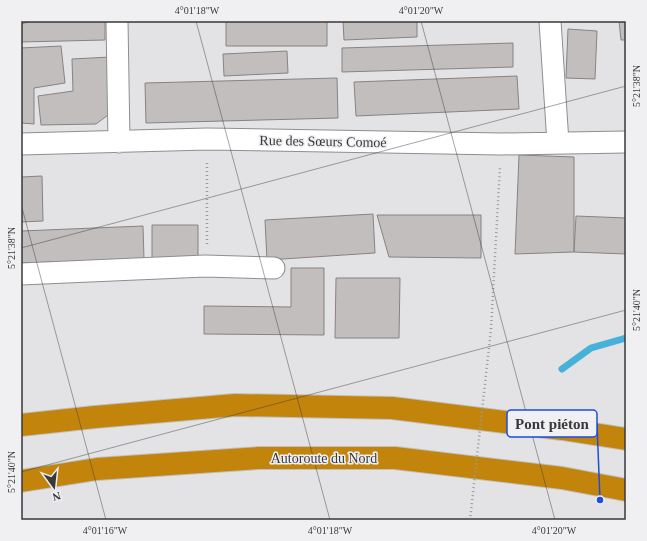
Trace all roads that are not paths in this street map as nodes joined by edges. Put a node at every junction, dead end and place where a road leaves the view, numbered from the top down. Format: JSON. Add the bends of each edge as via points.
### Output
{"nodes":[{"id":1,"x":117,"y":21,"type":"edge"},
{"id":2,"x":550,"y":21,"type":"edge"},
{"id":3,"x":119,"y":142,"type":"junction"},
{"id":4,"x":626,"y":142,"type":"edge"},
{"id":5,"x":558,"y":143,"type":"junction"},
{"id":6,"x":21,"y":144,"type":"edge"},
{"id":7,"x":274,"y":268,"type":"dead end"},
{"id":8,"x":21,"y":274,"type":"edge"},
{"id":9,"x":21,"y":426,"type":"edge"},
{"id":10,"x":626,"y":439,"type":"edge"},
{"id":11,"x":21,"y":481,"type":"edge"},
{"id":12,"x":626,"y":490,"type":"edge"}],
"edges":[{"from":1,"to":3,"type":"street"},
{"from":2,"to":5,"type":"street"},
{"from":3,"to":5,"type":"street","name":"Rue des Sœurs Comoé","via":[[207,139]]},
{"from":3,"to":6,"type":"street","name":"Rue des Sœurs Comoé"},
{"from":4,"to":5,"type":"street","name":"Rue des Sœurs Comoé"},
{"from":7,"to":8,"type":"street","via":[[204,266]]},
{"from":9,"to":10,"type":"highway","via":[[235,405],[384,408]]},
{"from":11,"to":12,"type":"highway","name":"Autoroute du Nord","via":[[97,469],[259,458],[395,458],[562,478]]}]}
